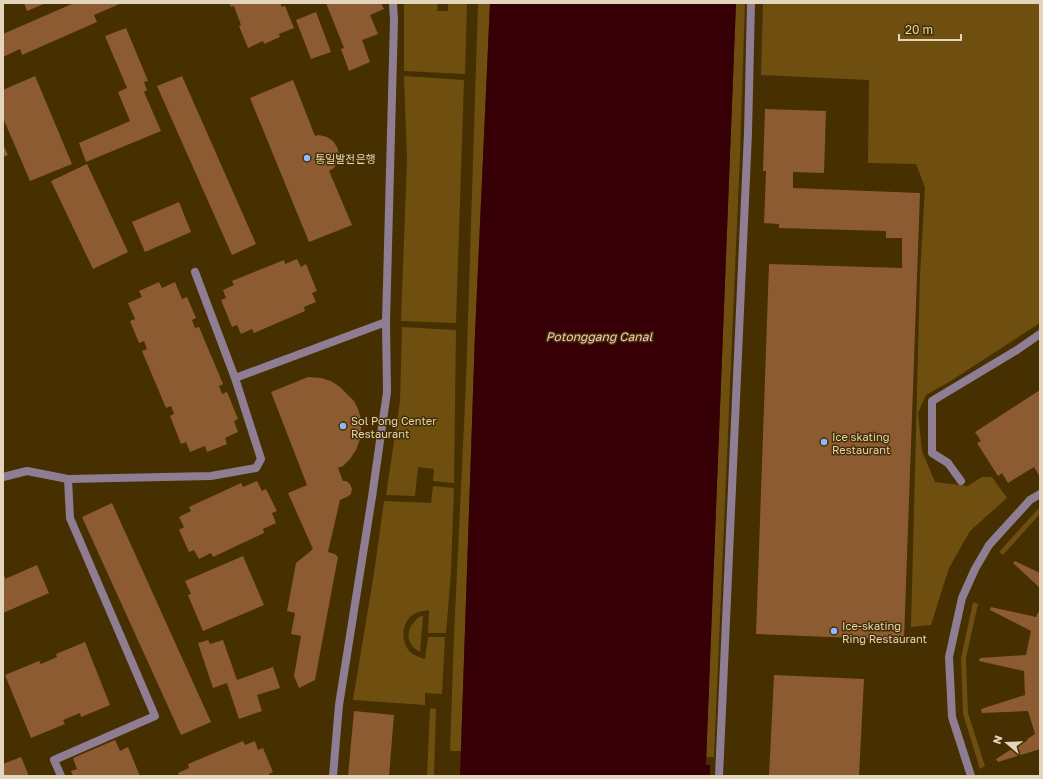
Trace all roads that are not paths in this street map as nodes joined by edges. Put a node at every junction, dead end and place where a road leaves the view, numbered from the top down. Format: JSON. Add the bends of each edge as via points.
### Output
{"nodes":[{"id":1,"x":393,"y":3,"type":"edge"},
{"id":2,"x":751,"y":3,"type":"edge"},
{"id":3,"x":195,"y":272,"type":"dead end"},
{"id":4,"x":386,"y":322,"type":"junction"},
{"id":5,"x":1040,"y":334,"type":"edge"},
{"id":6,"x":235,"y":378,"type":"junction"},
{"id":7,"x":3,"y":477,"type":"edge"},
{"id":8,"x":68,"y":479,"type":"junction"},
{"id":9,"x":961,"y":481,"type":"dead end"},
{"id":10,"x":1040,"y":494,"type":"edge"},
{"id":11,"x":61,"y":776,"type":"edge"},
{"id":12,"x":333,"y":776,"type":"edge"},
{"id":13,"x":719,"y":776,"type":"edge"},
{"id":14,"x":971,"y":776,"type":"edge"}],
"edges":[{"from":1,"to":4,"type":"street"},
{"from":2,"to":13,"type":"street","via":[[748,133]]},
{"from":3,"to":6,"type":"street"},
{"from":4,"to":6,"type":"street"},
{"from":4,"to":12,"type":"street","via":[[387,392],[339,705]]},
{"from":5,"to":9,"type":"street","via":[[932,401],[932,453],[948,463]]},
{"from":6,"to":8,"type":"street","via":[[261,459],[256,468],[211,476]]},
{"from":7,"to":8,"type":"street","via":[[27,471]]},
{"from":8,"to":11,"type":"street","via":[[70,518],[155,716],[54,760]]},
{"from":10,"to":14,"type":"street","via":[[1030,500],[989,545],[962,598],[949,657],[952,717]]}]}
